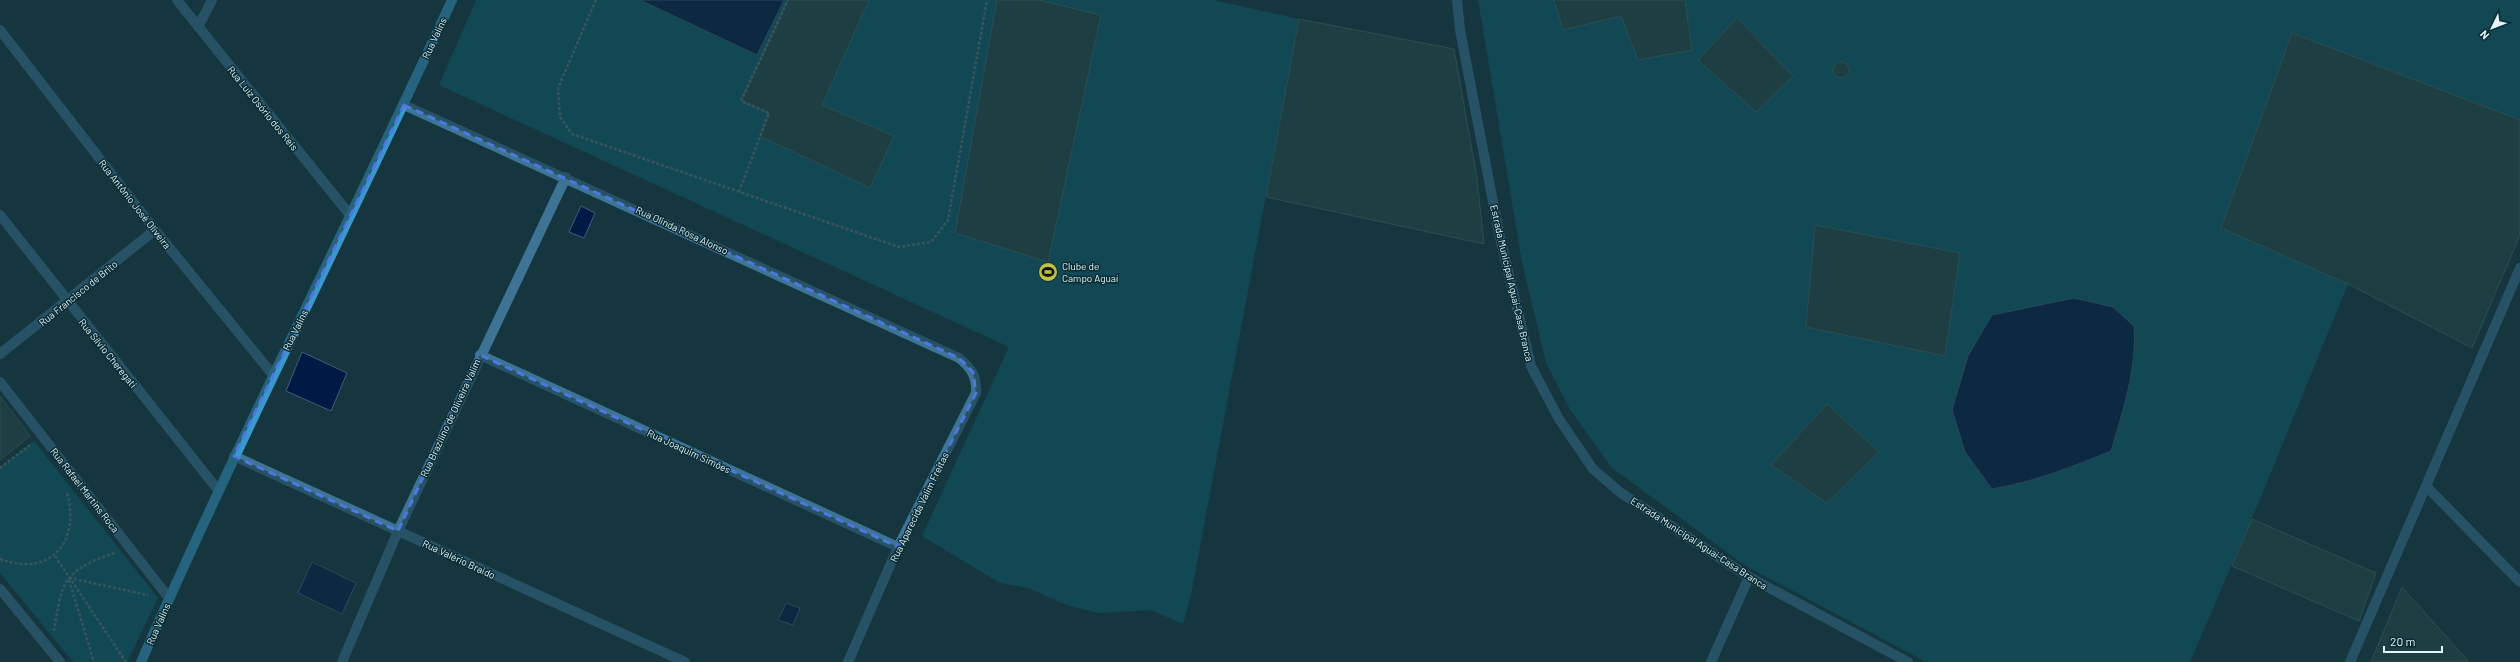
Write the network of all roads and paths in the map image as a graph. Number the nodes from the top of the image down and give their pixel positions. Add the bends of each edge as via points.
1 (177, 0) edge
2 (212, 0) edge
3 (452, 0) edge
4 (596, 0) edge
5 (788, 0) edge
6 (987, 0) edge
7 (1457, 0) edge
8 (198, 27) junction
9 (0, 30) edge
10 (404, 105) junction
11 (566, 177) junction
12 (740, 192) junction
13 (0, 215) edge
14 (350, 215) junction
15 (155, 230) junction
16 (2520, 268) edge
17 (2517, 283) edge
18 (68, 302) junction
19 (0, 354) edge
20 (480, 355) junction
21 (959, 358) joint
22 (273, 375) junction
23 (0, 382) edge
24 (34, 442) dead end
25 (234, 456) junction
26 (0, 468) edge
27 (2426, 487) junction
28 (66, 490) dead end
29 (218, 490) junction
30 (398, 531) junction
31 (898, 547) junction
32 (121, 550) dead end
33 (55, 556) junction
34 (0, 559) edge
35 (1749, 577) junction
36 (68, 578) junction
37 (2520, 582) edge
38 (0, 589) edge
39 (151, 596) dead end
40 (169, 598) junction
41 (49, 648) junction
42 (131, 655) dead end
43 (60, 662) edge
44 (94, 662) edge
45 (127, 662) edge
46 (141, 662) edge
47 (342, 662) edge
48 (685, 662) edge
49 (848, 662) edge
50 (1711, 662) edge
51 (1908, 662) edge
52 (2350, 662) edge

1 - 8 street, Rua Luiz Osório dos Reis
2 - 8 street
3 - 10 street, Rua Valins
4 - 12 path via 558,88 560,118 572,134
5 - 12 path via 741,101 769,113
6 - 12 path via 948,220 931,242 899,247
7 - 35 street, Estrada Municipal Aguaí-Casa Branca via 1460,30 1500,233 1531,366 1558,419 1593,469 1622,494
8 - 14 street, Rua Luiz Osório dos Reis
9 - 15 street, Rua Antônio José Oliveira
10 - 11 street, Rua Olinda Rosa Alonso
10 - 14 street, Rua Valins
11 - 20 street, Rua Brazilino de Oliveira Valim
11 - 21 street, Rua Olinda Rosa Alonso
13 - 18 street, Rua Sílvio Cheregati
14 - 22 street, Rua Valins
15 - 18 street, Rua Francisco de Brito
15 - 22 street, Rua Antônio José Oliveira
16 - 17 street
17 - 27 street
18 - 19 street, Rua Francisco de Brito
18 - 29 street, Rua Sílvio Cheregati
20 - 30 street, Rua Brazilino de Oliveira Valim
20 - 31 street, Rua Joaquim Simões
21 - 31 street, Rua Aparecida Valim Freitas via 973,372 977,381 976,393
22 - 25 street, Rua Valins
23 - 40 street, Rua Rafael Martins Roca
24 - 26 path
25 - 29 street, Rua Valins
25 - 30 street, Rua Valério Braido
27 - 37 street
27 - 52 street
28 - 33 path via 71,508 70,524 65,543
29 - 40 street, Rua Valins
30 - 47 street, Rua Brazilino de Oliveira Valim
30 - 48 street, Rua Valério Braido
31 - 49 street, Rua Aparecida Valim Freitas
32 - 36 path via 93,561
33 - 34 path via 32,566 16,565
33 - 36 path
35 - 50 street
35 - 51 street, Estrada Municipal Aguaí-Casa Branca
36 - 39 path
36 - 41 path via 58,605
36 - 44 path
36 - 45 path
38 - 41 street
40 - 46 street, Rua Valins
41 - 43 street
42 - 45 path

